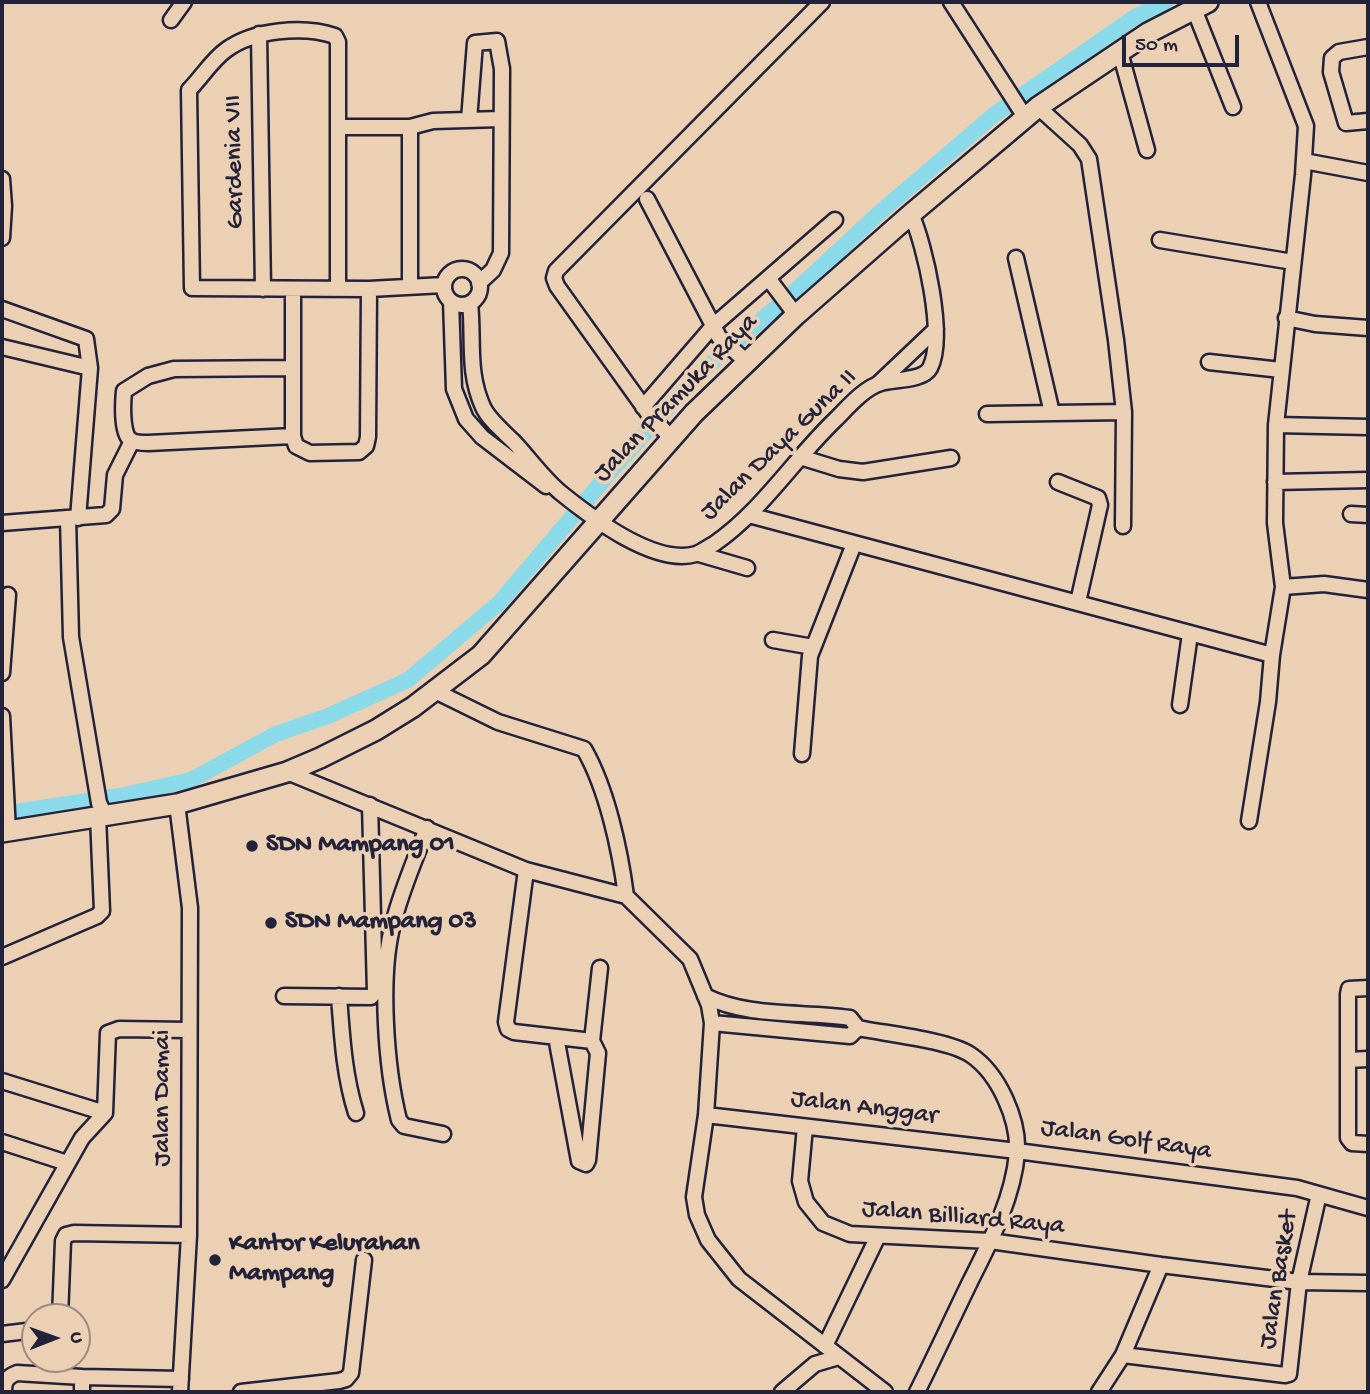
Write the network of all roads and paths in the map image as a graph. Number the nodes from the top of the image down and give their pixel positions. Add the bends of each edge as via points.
1 (184, 2) edge
2 (822, 2) edge
3 (951, 2) edge
4 (1258, 2) edge
5 (1201, 5) edge
6 (171, 20) dead end
7 (259, 34) junction
8 (1368, 47) edge
9 (1120, 52) junction
10 (1233, 107) dead end
11 (1027, 110) junction
12 (500, 119) junction
13 (469, 120) junction
14 (1368, 121) edge
15 (338, 127) junction
16 (410, 127) junction
17 (1147, 150) dead end
18 (1304, 161) junction
19 (1368, 173) edge
20 (2, 179) edge
21 (647, 199) dead end
22 (911, 214) junction
23 (835, 220) dead end
24 (2, 238) edge
25 (1160, 240) dead end
26 (1016, 258) dead end
27 (1293, 262) junction
28 (479, 283) junction
29 (772, 283) junction
30 (444, 285) junction
31 (410, 286) junction
32 (263, 289) junction
33 (338, 289) junction
34 (369, 289) junction
35 (293, 290) junction
36 (451, 301) junction
37 (470, 303) junction
38 (2, 309) edge
39 (791, 309) junction
40 (1286, 318) junction
41 (1368, 328) edge
42 (936, 329) junction
43 (716, 332) junction
44 (2, 347) edge
45 (743, 359) junction
46 (1209, 362) dead end
47 (90, 368) junction
48 (291, 368) junction
49 (1281, 370) junction
50 (878, 383) junction
51 (484, 410) junction
52 (645, 410) junction
53 (1124, 412) junction
54 (1052, 413) junction
55 (987, 414) dead end
56 (466, 419) junction
57 (1276, 425) junction
58 (1368, 427) edge
59 (667, 433) junction
60 (293, 436) junction
61 (132, 441) junction
62 (800, 457) junction
63 (951, 458) dead end
64 (1368, 480) edge
65 (1058, 482) dead end
66 (1275, 482) junction
67 (566, 496) junction
68 (1351, 514) dead end
69 (1368, 514) edge
70 (749, 515) junction
71 (592, 516) junction
72 (73, 518) junction
73 (2, 523) edge
74 (1123, 526) dead end
75 (854, 544) junction
76 (699, 554) junction
77 (747, 568) dead end
78 (1283, 587) junction
79 (1368, 590) edge
80 (8, 596) dead end
81 (1078, 602) junction
82 (1190, 634) junction
83 (773, 640) dead end
84 (813, 647) junction
85 (1272, 654) junction
86 (2, 673) edge
87 (435, 691) junction
88 (1180, 705) dead end
89 (2, 716) edge
90 (802, 754) dead end
91 (287, 772) junction
92 (177, 804) junction
93 (370, 805) junction
94 (100, 807) junction
95 (1249, 821) dead end
96 (6, 823) edge
97 (427, 828) junction
98 (526, 870) junction
99 (626, 896) junction
100 (2, 957) edge
101 (600, 968) dead end
102 (1368, 988) edge
103 (284, 996) dead end
104 (339, 996) junction
105 (705, 996) junction
106 (712, 1023) junction
107 (858, 1028) junction
108 (189, 1030) junction
109 (556, 1037) junction
110 (592, 1041) junction
111 (1368, 1059) edge
112 (1349, 1060) junction
113 (2, 1081) edge
114 (105, 1113) junction
115 (356, 1113) dead end
116 (706, 1115) junction
117 (804, 1126) junction
118 (443, 1134) dead end
119 (2, 1142) edge
120 (1368, 1144) edge
121 (1017, 1151) junction
122 (66, 1163) junction
123 (1319, 1194) junction
124 (1368, 1208) edge
125 (189, 1235) junction
126 (878, 1236) junction
127 (990, 1241) junction
128 (364, 1260) dead end
129 (1161, 1265) junction
130 (2, 1280) edge
131 (1299, 1282) junction
132 (1368, 1283) edge
133 (61, 1303) edge
134 (21, 1332) edge
135 (2, 1334) edge
136 (825, 1346) junction
137 (1123, 1355) junction
138 (839, 1357) junction
139 (82, 1377) junction
140 (181, 1386) edge
141 (4, 1392) edge
142 (82, 1392) edge
143 (241, 1392) edge
144 (782, 1392) edge
145 (885, 1392) edge
146 (917, 1392) edge
147 (1099, 1392) edge

1 - 6 street
2 - 52 street via 554,278
3 - 11 street via 1006,89
4 - 18 street via 1306,125
5 - 9 street, Jalan Pramuka Raya
5 - 10 street
7 - 15 street via 318,30 335,36
7 - 32 street, Gardenia VII
7 - 32 street via 225,51 189,90 192,288
8 - 14 street via 1339,52 1332,58 1331,72 1346,123
9 - 11 street, Jalan Pramuka Raya
9 - 17 street
11 - 22 street, Jalan Pramuka Raya
11 - 53 street via 1080,145 1089,159
12 - 13 street
12 - 13 street via 502,69 497,41 475,43
12 - 28 street via 500,253 493,270
13 - 16 street
15 - 16 street
15 - 33 street
16 - 31 street
18 - 19 street
18 - 27 street
20 - 24 street
21 - 43 street
22 - 39 street, Jalan Pramuka Raya via 878,245
22 - 42 street, Jalan Daya Guna II via 919,232
23 - 29 street
25 - 27 street
26 - 54 street
27 - 40 street
28 - 30 street via 472,272 461,269 449,274
28 - 37 street via 478,294
29 - 39 street
29 - 43 street
30 - 31 street
30 - 36 street
31 - 34 street
32 - 35 street
33 - 34 street
33 - 35 street
34 - 60 street via 366,446 359,452 310,453 296,446
35 - 48 street
36 - 37 street
36 - 56 street via 454,389
37 - 51 street via 472,379
38 - 47 street via 86,340
39 - 45 street, Jalan Pramuka Raya
40 - 41 street
40 - 49 street
42 - 50 street
42 - 50 street, Jalan Daya Guna II via 935,350 924,375
43 - 45 street
43 - 52 street
44 - 47 street
45 - 59 street, Jalan Pramuka Raya via 694,413
46 - 49 street
47 - 72 street
48 - 60 street
48 - 61 street via 174,369 148,376 124,391 123,412
49 - 57 street
50 - 62 street, Jalan Daya Guna II
51 - 56 street
51 - 67 street
52 - 59 street
53 - 54 street
53 - 74 street
54 - 55 street
56 - 67 street via 482,437
57 - 58 street
57 - 66 street
59 - 71 street, Jalan Pramuka Raya
60 - 61 street
61 - 72 street via 116,475 112,509 106,515
62 - 63 street via 863,472
62 - 70 street, Jalan Daya Guna II
64 - 66 street
65 - 81 street via 1098,498 1100,505
66 - 78 street
67 - 71 street, Jalan Daya Guna II
68 - 69 street
70 - 75 street
70 - 76 street, Jalan Daya Guna II
71 - 76 street, Jalan Daya Guna II via 643,548 663,555
71 - 87 street, Jalan Pramuka Raya via 554,573 481,655
72 - 73 street
72 - 94 street via 71,637
75 - 81 street
75 - 84 street
76 - 77 street
78 - 79 street via 1324,584
78 - 85 street
80 - 86 street
81 - 82 street
82 - 85 street
82 - 88 street
83 - 84 street
84 - 90 street
85 - 95 street
87 - 91 street, Jalan Pramuka Raya via 376,730
87 - 99 street via 498,722 584,749 594,766 621,858
89 - 96 street
91 - 92 street, Jalan Pramuka Raya
91 - 93 street
92 - 94 street, Jalan Pramuka Raya
92 - 108 street, Jalan Damai via 190,908
93 - 97 street
93 - 104 street via 376,986 371,997
94 - 96 street, Jalan Pramuka Raya
94 - 100 street via 102,911
97 - 98 street
97 - 118 street via 388,943 387,1042 399,1120 404,1126
98 - 99 street
98 - 109 street via 506,1022 514,1032
99 - 105 street via 690,959
101 - 110 street
102 - 112 street via 1349,989
103 - 104 street
104 - 115 street via 349,1092
105 - 106 street
105 - 107 street, Jalan Golf Raya via 742,1009 850,1018
106 - 107 street, Jalan Golf Raya via 850,1036
106 - 116 street
107 - 121 street, Jalan Golf Raya via 970,1054 988,1070 1010,1109
108 - 114 street via 119,1029 108,1033
108 - 125 street, Jalan Damai
109 - 110 street
109 - 110 street via 582,1164 589,1160 598,1054
111 - 112 street
112 - 120 street via 1348,1138 1352,1143
113 - 114 street
114 - 122 street
116 - 117 street, Jalan Anggar
116 - 136 street via 694,1198 708,1240 738,1279
117 - 121 street, Jalan Anggar
117 - 126 street, Jalan Billiard Raya via 800,1181 806,1202 823,1223 850,1234
119 - 122 street
121 - 123 street, Jalan Golf Raya
121 - 127 street via 1011,1184
122 - 130 street
123 - 124 street, Jalan Golf Raya
123 - 131 street, Jalan Basket
125 - 133 street via 66,1235
125 - 140 street, Jalan Damai
126 - 127 street, Jalan Billiard Raya
126 - 136 street
127 - 129 street, Jalan Billiard Raya
127 - 146 street
128 - 143 street via 351,1373 339,1381
129 - 131 street, Jalan Billiard Raya
129 - 137 street
131 - 132 street, Jalan Billiard Raya
131 - 137 street, Jalan Basket via 1290,1371 1285,1375
134 - 135 street
136 - 138 street
137 - 147 street
138 - 144 street via 815,1364
138 - 145 street
139 - 140 street
139 - 141 street via 16,1373 4,1383
139 - 142 street

